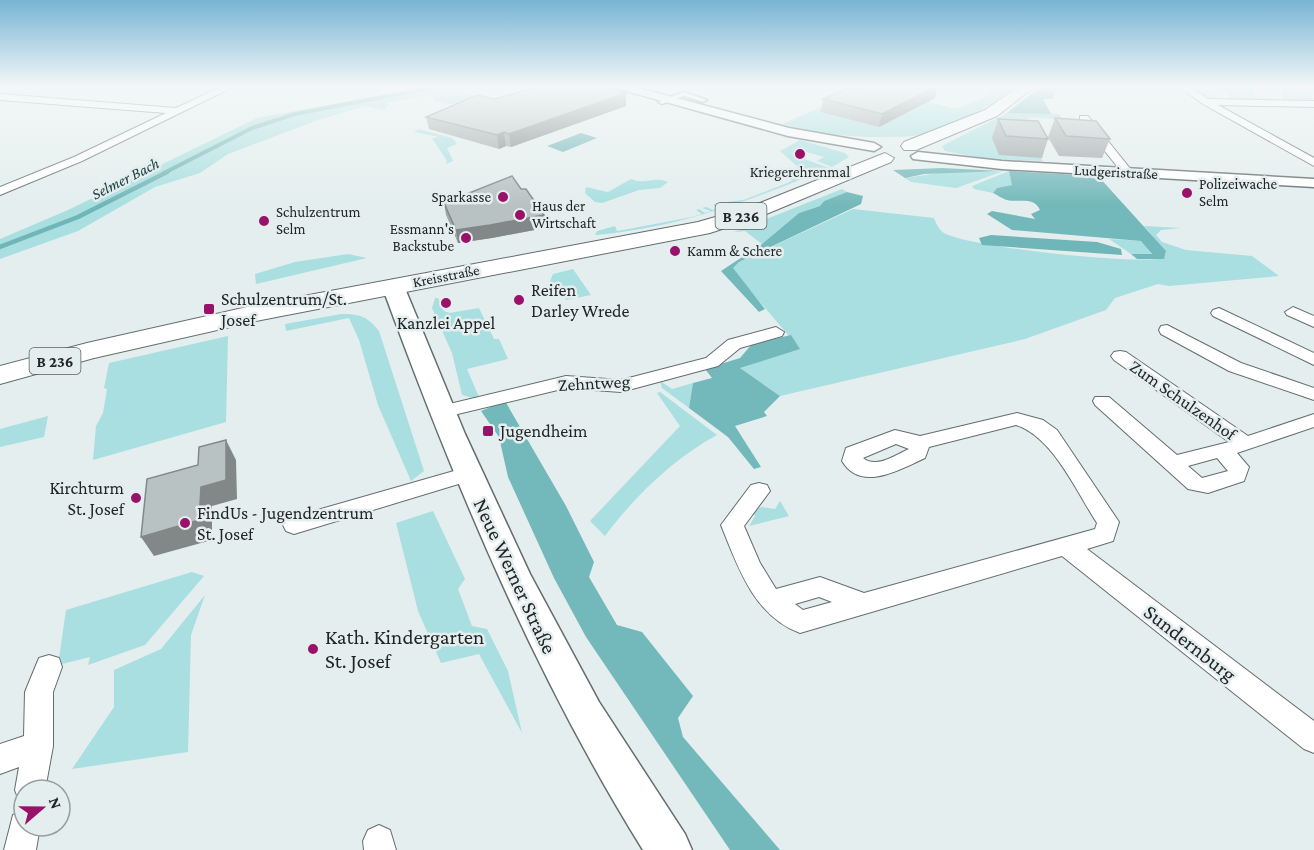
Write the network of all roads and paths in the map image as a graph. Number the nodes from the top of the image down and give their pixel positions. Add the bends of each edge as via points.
1 (144, 127) edge
2 (767, 127) edge
3 (963, 127) edge
4 (1091, 127) edge
5 (1250, 127) edge
6 (914, 151) junction
7 (880, 152) junction
8 (1314, 163) edge
9 (1128, 173) junction
10 (1314, 183) edge
11 (0, 191) edge
12 (393, 286) junction
13 (1293, 312) dead end
14 (1219, 313) dead end
15 (1314, 322) edge
16 (1167, 330) dead end
17 (776, 332) dead end
18 (1120, 356) dead end
19 (1314, 360) edge
20 (0, 375) edge
21 (1314, 394) edge
22 (1102, 401) dead end
23 (441, 412) junction
24 (1314, 420) edge
25 (920, 443) dead end
26 (1246, 444) junction
27 (1222, 451) junction
28 (1173, 463) junction
29 (468, 474) junction
30 (759, 491) dead end
31 (294, 525) dead end
32 (1067, 547) junction
33 (49, 667) dead end
34 (1314, 739) edge
35 (38, 746) junction
36 (0, 759) edge
37 (32, 778) edge
38 (669, 850) edge

1 - 11 street
2 - 7 street
3 - 6 main road
4 - 9 street
5 - 8 street
6 - 7 main road, Kreisstraße via 886,143
6 - 9 street, Ludgeristraße via 964,162
7 - 12 main road, Kreisstraße / B 236 via 727,222
9 - 10 street, Ludgeristraße
12 - 20 main road, Kreisstraße / B 236 via 198,327
12 - 23 main road, Neue Werner Straße
13 - 15 street
14 - 19 street
16 - 21 street via 1235,367
17 - 23 street, Zehntweg via 734,344 712,362 621,386 566,382
18 - 26 street, Zum Schulzenhof
22 - 28 street, Zum Schulzenhof
23 - 29 main road, Neue Werner Straße
24 - 26 street, Zum Schulzenhof
25 - 32 street via 1017,419 1036,424 1050,435 1108,522 1105,535
26 - 27 street, Zum Schulzenhof
27 - 28 street, Zum Schulzenhof
27 - 28 street, Zum Schulzenhof via 1239,467 1237,476 1204,487 1191,482
29 - 31 street
29 - 38 main road, Neue Werner Straße via 544,641 587,720
30 - 32 street via 732,525 770,601 820,587 862,603
32 - 34 street, Sundernburg
33 - 35 street via 39,692
35 - 36 street
35 - 37 street

